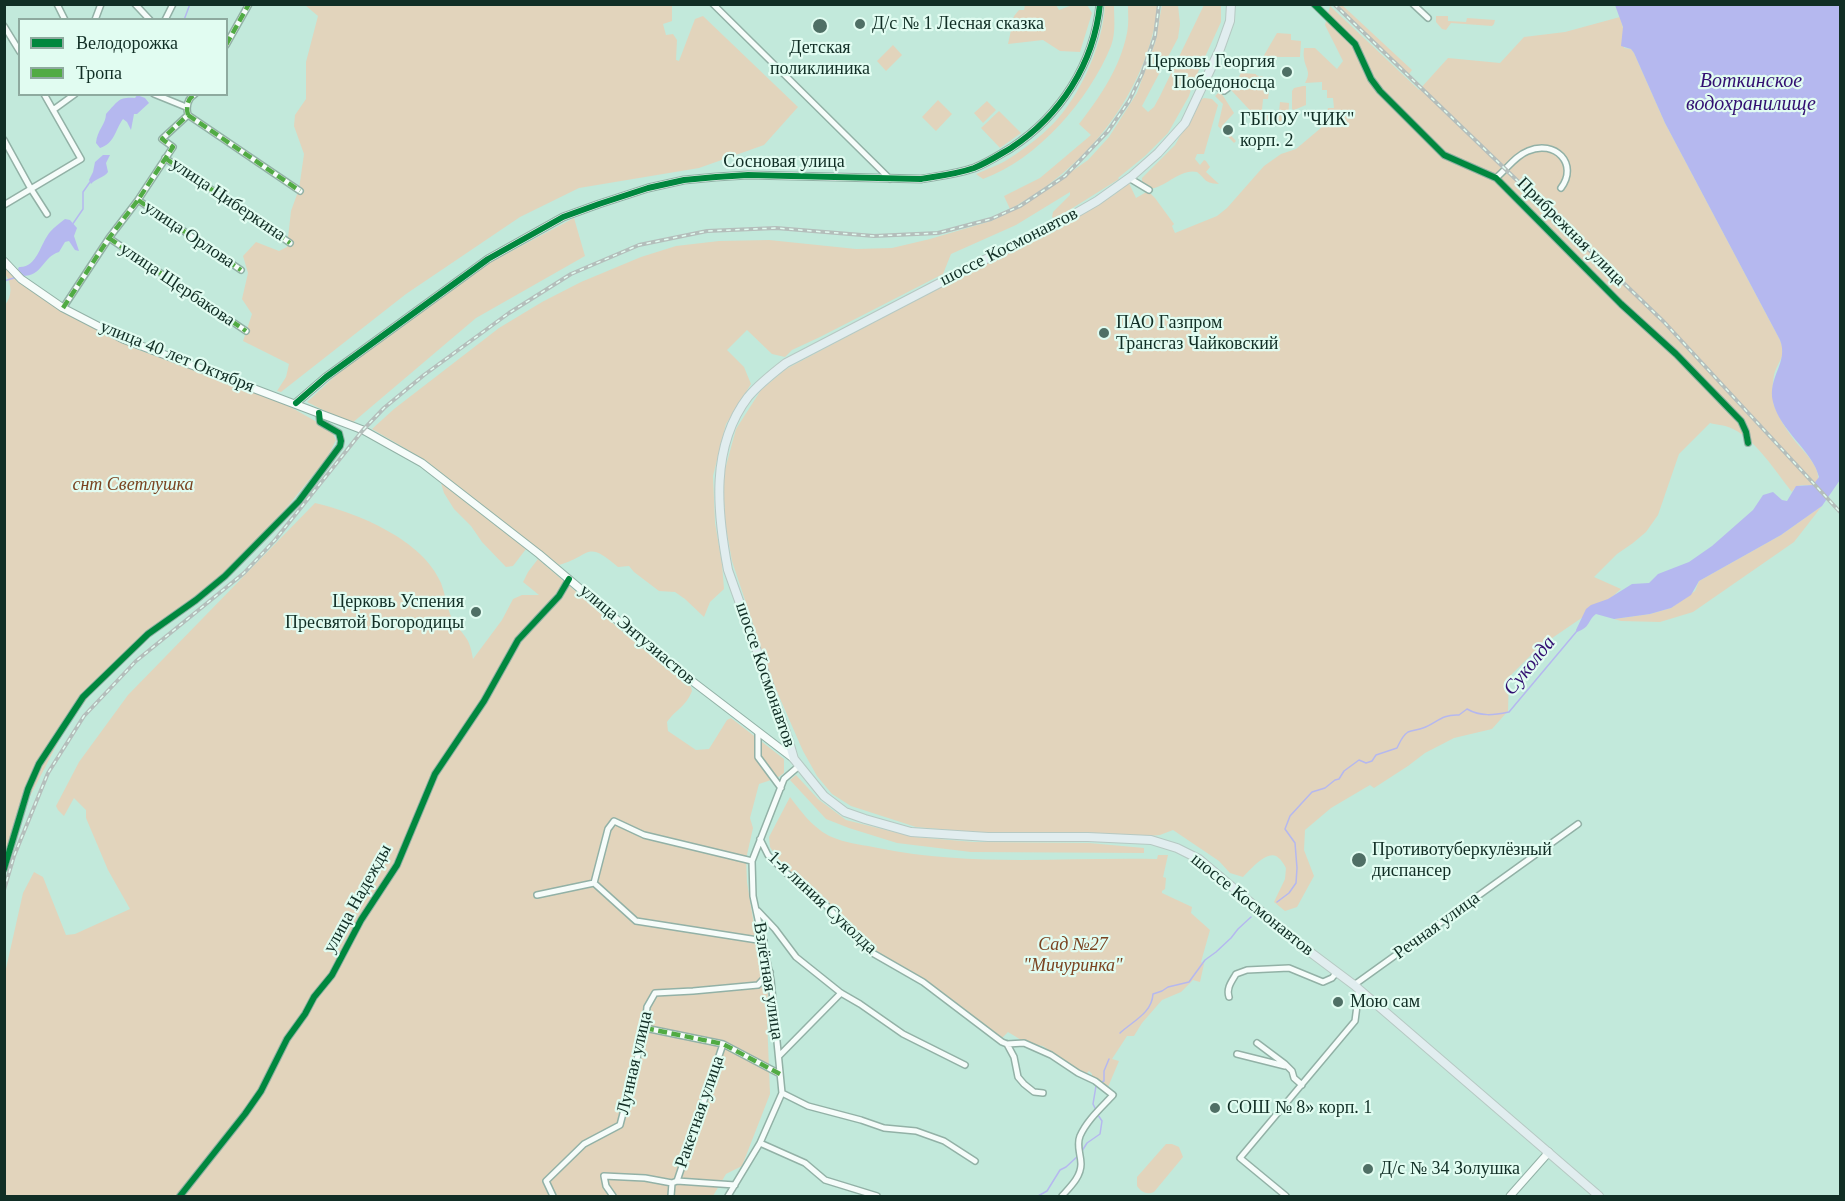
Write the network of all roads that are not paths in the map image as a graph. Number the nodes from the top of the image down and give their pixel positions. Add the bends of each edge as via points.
1 (57, 4) edge
2 (135, 4) edge
3 (173, 4) edge
4 (249, 4) edge
5 (713, 4) edge
6 (1100, 4) edge
7 (1231, 4) edge
8 (1314, 4) edge
9 (1413, 4) edge
10 (64, 18) edge
11 (148, 18) edge
12 (166, 18) edge
13 (1428, 18) dead end
14 (4, 26) edge
15 (228, 41) edge
16 (18, 49) edge
17 (1206, 80) junction
18 (1228, 88) dead end
19 (45, 96) edge
20 (72, 96) edge
21 (159, 96) edge
22 (192, 96) edge
23 (186, 107) junction
24 (53, 110) junction
25 (188, 115) junction
26 (4, 140) edge
27 (165, 158) junction
28 (890, 178) junction
29 (1129, 178) junction
30 (1496, 178) junction
31 (1561, 188) dead end
32 (32, 189) junction
33 (1149, 190) dead end
34 (300, 191) dead end
35 (138, 200) junction
36 (4, 205) edge
37 (47, 214) dead end
38 (109, 238) junction
39 (290, 243) dead end
40 (4, 261) edge
41 (241, 270) dead end
42 (63, 308) junction
43 (246, 331) dead end
44 (296, 403) junction
45 (319, 413) junction
46 (363, 430) joint
47 (1748, 443) dead end
48 (569, 579) junction
49 (759, 733) junction
50 (794, 759) junction
51 (800, 766) junction
52 (781, 788) junction
53 (1578, 824) dead end
54 (760, 839) junction
55 (752, 861) junction
56 (4, 868) edge
57 (594, 883) junction
58 (537, 895) dead end
59 (757, 909) junction
60 (764, 942) junction
61 (770, 972) junction
62 (1336, 972) junction
63 (1356, 987) junction
64 (841, 993) junction
65 (1229, 997) dead end
66 (645, 1028) junction
67 (1257, 1043) dead end
68 (723, 1044) junction
69 (1007, 1044) junction
70 (1238, 1054) dead end
71 (779, 1056) junction
72 (965, 1065) dead end
73 (1287, 1066) junction
74 (780, 1074) junction
75 (1302, 1085) junction
76 (1043, 1093) dead end
77 (782, 1094) junction
78 (760, 1143) junction
79 (1549, 1152) junction
80 (975, 1161) dead end
81 (674, 1182) junction
82 (735, 1185) junction
83 (180, 1197) edge
84 (553, 1197) edge
85 (613, 1197) edge
86 (671, 1197) edge
87 (728, 1197) edge
88 (877, 1197) edge
89 (1062, 1197) edge
90 (1286, 1197) edge
91 (1510, 1197) edge
92 (1599, 1197) edge

1 - 10 street
2 - 11 street
3 - 12 street
4 - 15 street
5 - 28 street
6 - 28 street, Сосновая улица via 1098,22 1075,82 1029,136 976,167 921,179
7 - 17 main road, шоссе Космонавтов via 1230,21
8 - 30 street, Прибрежная улица via 1355,44 1380,91 1444,155
9 - 13 street
14 - 16 street
17 - 18 street via 1224,91
17 - 29 main road, шоссе Космонавтов via 1185,123
19 - 24 street
20 - 24 street
21 - 23 street
22 - 23 street
23 - 25 street
24 - 32 street via 81,159
25 - 27 street via 162,139 172,147
25 - 34 street
26 - 32 street
27 - 35 street
27 - 39 street, улица Циберкина
28 - 44 street, Сосновая улица via 748,175 684,180 563,217 488,259
29 - 33 street
29 - 50 main road, шоссе Космонавтов via 1052,227 786,363 748,397 733,425 719,475 723,542 728,570
30 - 31 street, Прибрежная улица via 1530,150 1549,148 1556,150 1566,164 1566,182
30 - 47 street, Прибрежная улица via 1741,421
32 - 36 street
32 - 37 street
35 - 38 street
35 - 41 street, улица Орлова
38 - 42 street
38 - 43 street, улица Щербакова
40 - 42 street, улица 40 лет Октября via 19,277
42 - 44 street, улица 40 лет Октября via 123,339
44 - 45 street, улица 40 лет Октября
45 - 46 street, улица 40 лет Октября
45 - 56 street via 320,422 339,434 340,446 299,501 225,576 148,634 83,697 39,764
46 - 48 street, улица Энтузиастов via 422,463
48 - 49 street, улица Энтузиастов
48 - 83 street, улица Надежды via 559,596 518,640 484,701 435,774 397,865 361,920 332,975 287,1039 261,1091
49 - 50 street, улица Энтузиастов
49 - 52 street via 758,757
50 - 51 main road, шоссе Космонавтов
51 - 52 street, Взлётная улица via 784,779
51 - 62 main road, шоссе Космонавтов via 824,796 845,812 911,832 1151,840 1177,848 1199,859
52 - 54 street, Взлётная улица
53 - 63 street, Речная улица
54 - 55 street, Взлётная улица
54 - 69 street, 1-я линия Суколда via 768,855 824,902 869,951 923,982
55 - 57 street via 644,835 614,821 608,829
55 - 59 street, Взлётная улица
57 - 58 street
57 - 60 street via 636,921
59 - 60 street, Взлётная улица
59 - 64 street via 796,957
60 - 61 street, Взлётная улица
61 - 66 street, Лунная улица via 758,985 655,993 647,1007
61 - 71 street, Взлётная улица
62 - 63 main road, шоссе Космонавтов
62 - 65 street via 1323,982 1289,968 1246,970 1236,974 1229,985
63 - 75 street via 1355,1021
63 - 79 main road, шоссе Космонавтов
64 - 71 street
64 - 72 street via 903,1034
66 - 68 street
66 - 84 street, Лунная улица via 620,1125 584,1144 546,1181
67 - 73 street
68 - 74 street
68 - 81 street, Ракетная улица
69 - 76 street via 1023,1084
69 - 89 street, 1-я линия Суколда via 1024,1043 1051,1054 1113,1095 1080,1136 1081,1164 1076,1180
70 - 73 street
71 - 74 street, Взлётная улица
73 - 75 street
74 - 77 street, Взлётная улица
75 - 90 street via 1240,1158
77 - 78 street, Взлётная улица
77 - 80 street via 808,1106 884,1128 916,1131 944,1141
78 - 82 street, Взлётная улица
78 - 88 street via 805,1163 825,1180
79 - 91 street
79 - 92 main road, шоссе Космонавтов
81 - 82 street
81 - 85 street via 604,1176
81 - 86 street, Ракетная улица
82 - 87 street, Взлётная улица

